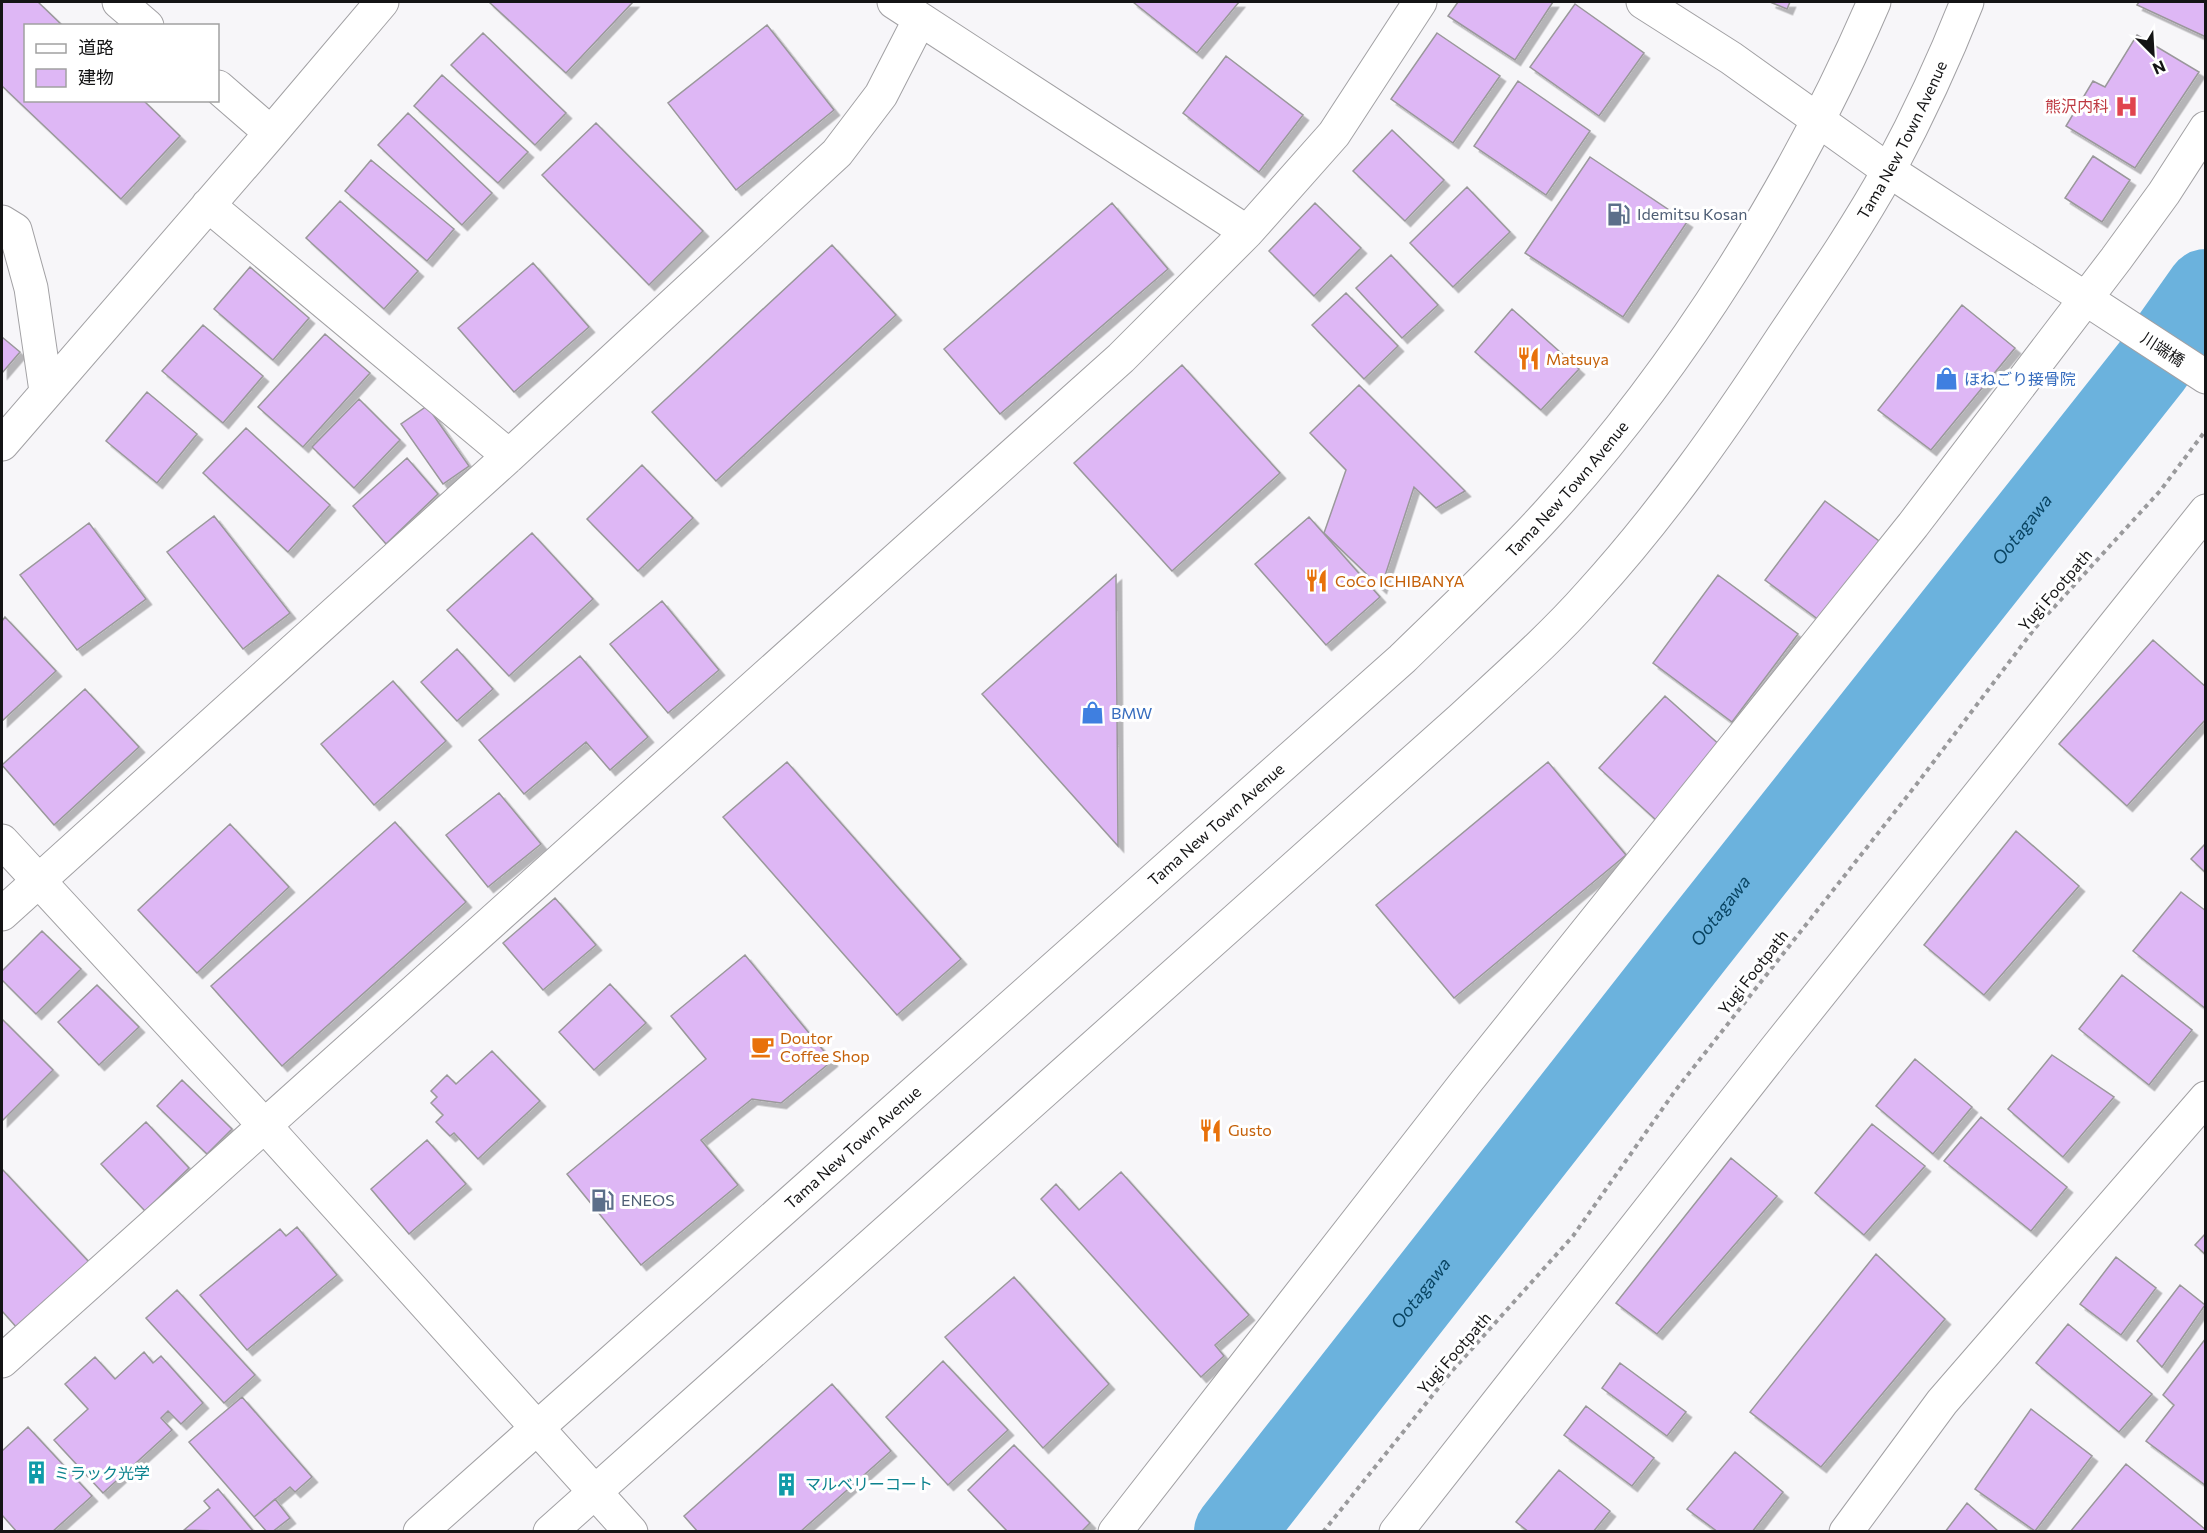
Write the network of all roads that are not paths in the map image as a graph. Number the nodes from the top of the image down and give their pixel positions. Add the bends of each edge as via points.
1 (119, 2) edge
2 (382, 2) edge
3 (1420, 2) edge
4 (1643, 2) edge
5 (1874, 2) edge
6 (1967, 2) edge
7 (907, 10) edge
8 (145, 24) edge
9 (219, 88) edge
10 (1817, 119) junction
11 (2205, 128) edge
12 (271, 133) junction
13 (1888, 170) junction
14 (208, 205) junction
15 (2, 222) edge
16 (1247, 232) junction
17 (2086, 298) junction
18 (2205, 377) edge
19 (46, 391) junction
20 (2, 444) edge
21 (509, 456) junction
22 (2205, 512) edge
23 (2, 841) edge
24 (38, 881) junction
25 (2, 914) edge
26 (2205, 1098) edge
27 (265, 1126) junction
28 (2, 1361) edge
29 (538, 1428) junction
30 (594, 1491) junction
31 (420, 1532) edge
32 (550, 1532) edge
33 (631, 1532) edge
34 (1115, 1532) edge
35 (1396, 1532) edge
36 (1846, 1532) edge

1 - 8 street
2 - 12 street
3 - 16 street via 1334,134
4 - 10 street, 川端橋
5 - 10 street, Tama New Town Avenue
6 - 13 street, Tama New Town Avenue
7 - 16 street
7 - 21 street via 881,95 837,153
9 - 12 street
10 - 13 street, 川端橋
10 - 29 street, Tama New Town Avenue via 1769,209 1682,345 1620,429 1549,512 1402,660
11 - 17 street via 2164,194
12 - 14 street
13 - 17 street, 川端橋
13 - 30 street, Tama New Town Avenue via 1721,431 1634,545 1557,628 1462,718
14 - 19 street
14 - 21 street
15 - 19 street via 15,230 31,288
16 - 27 street via 1121,358
17 - 18 street, 川端橋
17 - 34 street via 1906,535 1466,1082
19 - 20 street
21 - 24 street
22 - 35 street
23 - 24 street
24 - 25 street
24 - 27 street
26 - 36 street via 1942,1402
27 - 28 street
27 - 29 street
29 - 30 street
29 - 31 street, Tama New Town Avenue
30 - 32 street, Tama New Town Avenue
30 - 33 street

